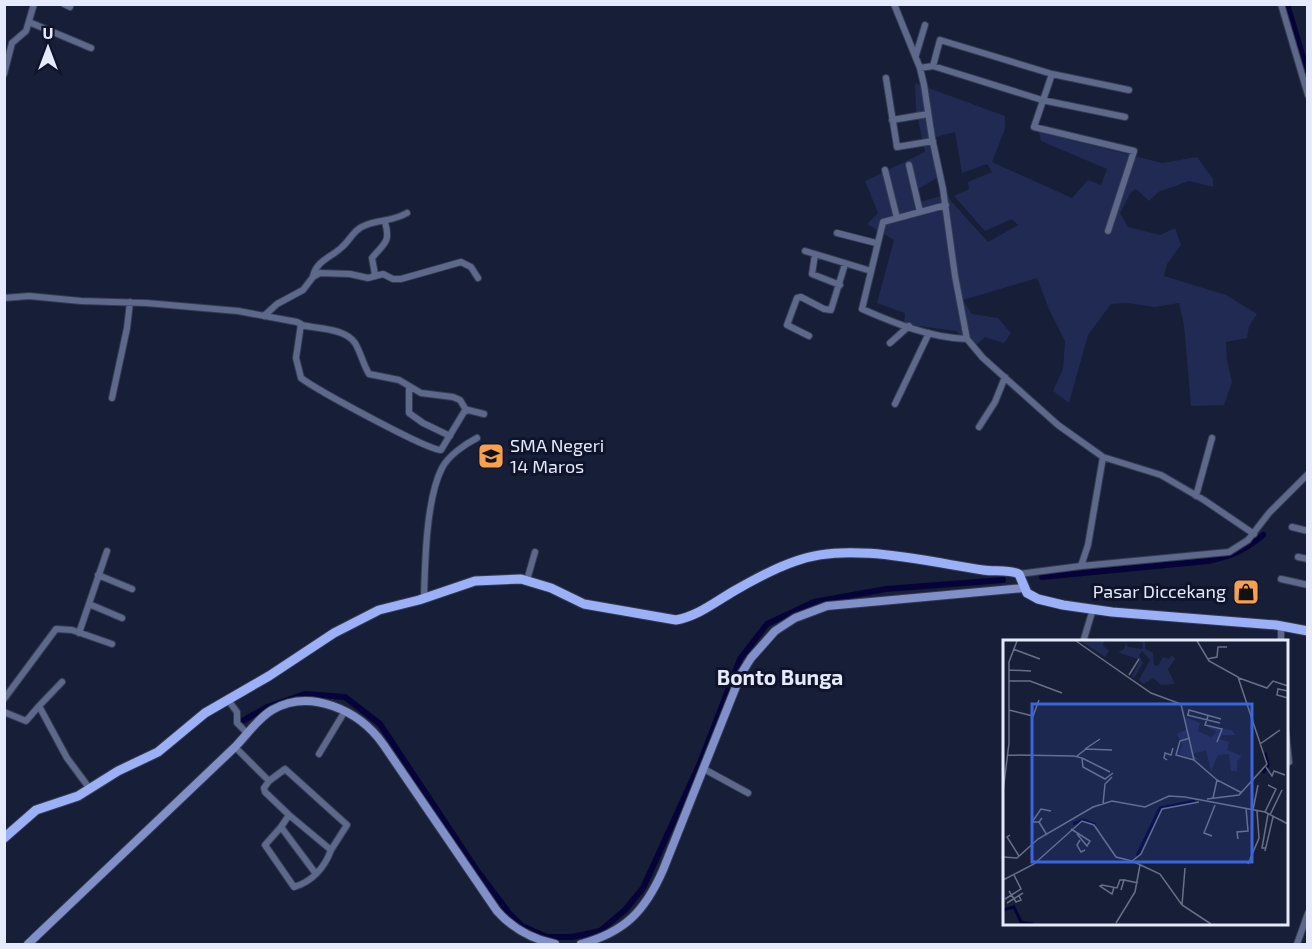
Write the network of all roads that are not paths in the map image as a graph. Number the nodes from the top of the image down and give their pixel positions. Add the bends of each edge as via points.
1 (34, 4) edge
2 (894, 4) edge
3 (1281, 4) edge
4 (29, 22) junction
5 (925, 24) dead end
6 (91, 48) dead end
7 (915, 56) junction
8 (933, 66) junction
9 (920, 68) junction
10 (1052, 74) junction
11 (4, 75) edge
12 (885, 78) dead end
13 (1129, 90) dead end
14 (1308, 95) edge
15 (1042, 100) junction
16 (928, 114) junction
17 (1125, 117) dead end
18 (892, 120) junction
19 (933, 141) junction
20 (909, 165) dead end
21 (885, 170) dead end
22 (946, 205) junction
23 (920, 212) junction
24 (406, 213) dead end
25 (897, 218) junction
26 (385, 222) junction
27 (1108, 231) dead end
28 (837, 233) dead end
29 (876, 243) junction
30 (805, 251) dead end
31 (815, 254) junction
32 (845, 264) junction
33 (871, 271) junction
34 (375, 275) junction
35 (313, 277) junction
36 (478, 278) dead end
37 (840, 285) junction
38 (4, 298) edge
39 (130, 302) junction
40 (264, 316) junction
41 (301, 325) junction
42 (909, 326) junction
43 (929, 333) junction
44 (809, 336) dead end
45 (967, 339) junction
46 (890, 343) dead end
47 (1005, 377) junction
48 (409, 386) junction
49 (112, 398) dead end
50 (895, 404) dead end
51 (466, 410) junction
52 (484, 414) dead end
53 (979, 427) dead end
54 (450, 436) junction
55 (477, 438) dead end
56 (1212, 438) dead end
57 (1103, 457) junction
58 (1308, 474) edge
59 (1196, 496) junction
60 (1292, 527) dead end
61 (1308, 531) edge
62 (1254, 534) junction
63 (106, 551) dead end
64 (535, 552) dead end
65 (1298, 557) dead end
66 (1308, 559) edge
67 (1081, 566) junction
68 (1019, 574) junction
69 (98, 575) junction
70 (1281, 579) dead end
71 (527, 580) junction
72 (1308, 585) edge
73 (1024, 588) junction
74 (132, 589) dead end
75 (424, 598) junction
76 (89, 604) junction
77 (1093, 609) junction
78 (122, 618) dead end
79 (1281, 626) junction
80 (1308, 631) edge
81 (79, 633) junction
82 (1084, 640) edge
83 (1281, 640) edge
84 (112, 644) dead end
85 (62, 682) dead end
86 (4, 699) edge
87 (228, 700) junction
88 (39, 706) junction
89 (345, 711) junction
90 (4, 712) edge
91 (245, 731) junction
92 (236, 747) junction
93 (319, 754) dead end
94 (704, 769) junction
95 (270, 781) junction
96 (90, 789) junction
97 (747, 793) dead end
98 (289, 815) junction
99 (282, 827) junction
100 (4, 838) edge
101 (331, 850) junction
102 (316, 874) junction
103 (1308, 913) edge
104 (600, 942) edge
105 (28, 945) edge
106 (555, 945) edge
107 (581, 945) edge
108 (1297, 945) edge

1 - 4 street
2 - 7 street
3 - 14 street
4 - 6 street
4 - 11 street via 23,35 14,41
5 - 7 street
7 - 9 street
8 - 9 street
8 - 10 street via 940,40
8 - 15 street
9 - 16 street
10 - 13 street
10 - 15 street
12 - 18 street
15 - 17 street
15 - 27 street via 1034,128 1134,151
16 - 18 street
16 - 19 street
18 - 19 street via 897,147
19 - 22 street
20 - 23 street
21 - 25 street
22 - 23 street
22 - 45 street
23 - 25 street
24 - 26 street
25 - 29 street via 883,222
26 - 34 street via 389,234 372,258
26 - 35 street via 367,224 354,231 343,247 321,263
28 - 29 street
29 - 33 street
30 - 31 street
31 - 32 street
31 - 37 street via 812,274
32 - 33 street
32 - 37 street
33 - 42 street via 862,309
34 - 35 street via 368,278 325,272
34 - 36 street via 401,279 461,262 471,267
35 - 40 street via 303,290
37 - 44 street via 830,311 798,298 787,325
38 - 39 street
39 - 40 street via 238,310
39 - 49 street
40 - 41 street
41 - 48 street via 347,336 356,345 369,374
41 - 54 street via 296,358 303,380 436,450 443,449
42 - 43 street
42 - 46 street
43 - 45 street
43 - 50 street
45 - 47 street
47 - 53 street
47 - 57 street via 1058,425
48 - 51 street via 421,393 459,399
48 - 54 street via 410,413
51 - 52 street
51 - 54 street
55 - 75 street via 446,462 439,476 426,549
56 - 59 street
57 - 59 street via 1155,473
57 - 67 street
58 - 62 street via 1274,507
59 - 62 street
60 - 61 street
62 - 67 street via 1229,552
63 - 69 street
64 - 71 street
65 - 66 street
67 - 68 street
68 - 71 main road via 912,557 817,554 762,576 692,616 672,620 580,603
68 - 73 main road
69 - 74 street
69 - 76 street
70 - 72 street
71 - 75 main road via 475,581
73 - 77 main road via 1043,601
73 - 94 street via 830,606 785,624 766,639 746,665
75 - 87 main road via 367,614
76 - 78 street
76 - 81 street
77 - 79 main road
77 - 82 street
79 - 80 main road
79 - 83 street
81 - 84 street
81 - 86 street via 56,629
85 - 88 street
87 - 91 street via 237,712 237,723
87 - 96 main road via 161,751
88 - 90 street via 26,721
88 - 96 street via 67,758
89 - 91 street via 314,701 294,702 268,712
89 - 93 street
89 - 106 street via 380,738 497,911 531,938
91 - 92 street
92 - 95 street
92 - 105 street
94 - 97 street
94 - 104 street via 650,898 639,913
95 - 98 street via 265,791
95 - 101 street via 285,769 347,825
96 - 100 main road via 36,810
98 - 99 street
98 - 101 street
99 - 102 street
99 - 102 street via 265,846 293,886
101 - 102 street via 326,864
103 - 108 street
104 - 107 street

